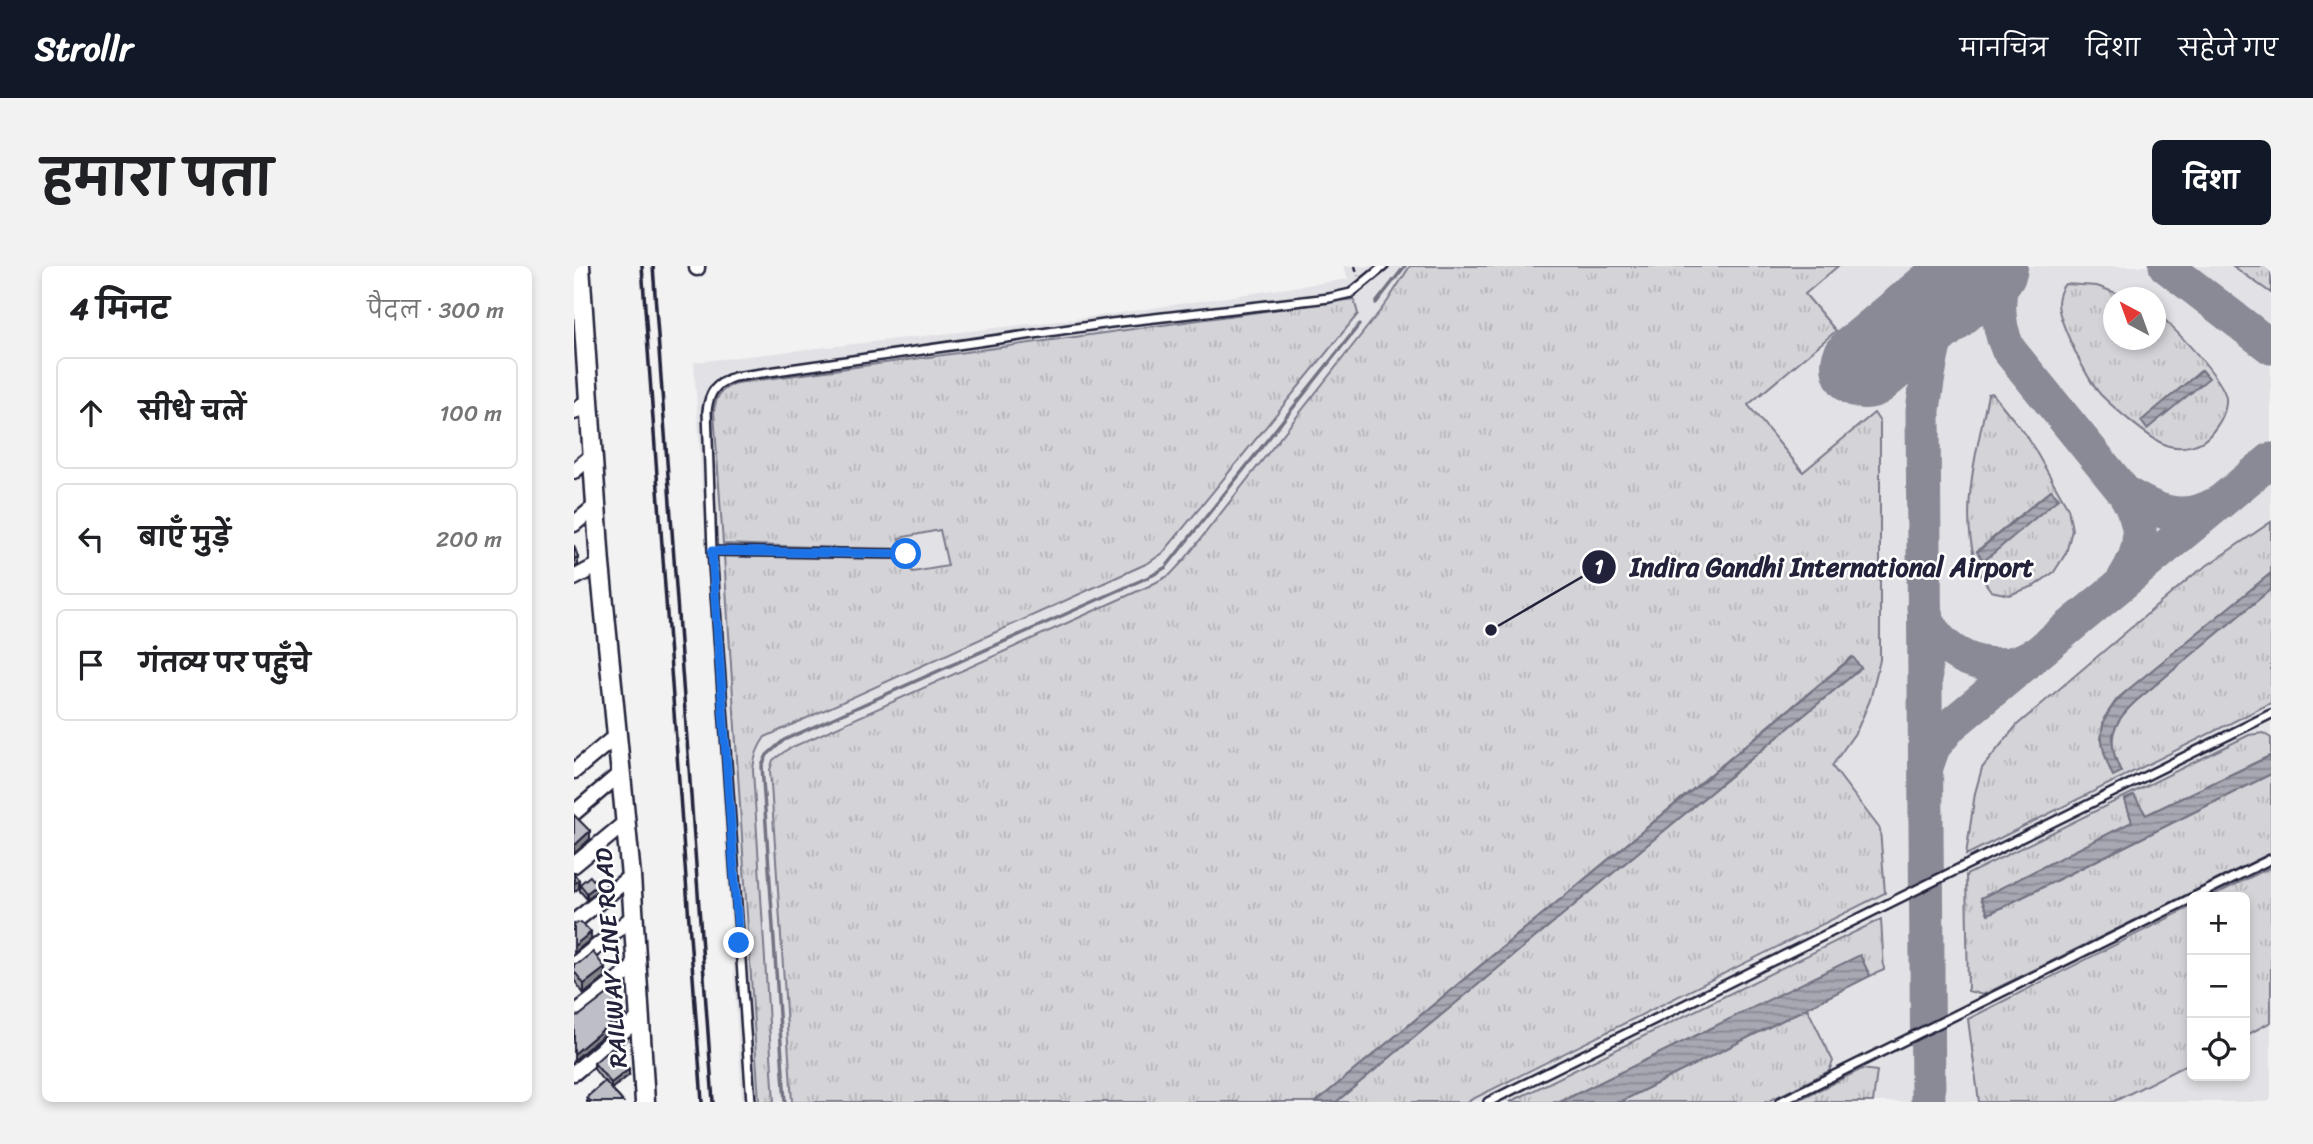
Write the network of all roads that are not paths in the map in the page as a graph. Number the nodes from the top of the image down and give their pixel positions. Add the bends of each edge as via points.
1 (580, 266) edge
2 (1384, 266) edge
3 (578, 296) edge
4 (580, 348) edge
5 (589, 400) junction
6 (574, 412) edge
7 (594, 454) junction
8 (574, 471) edge
9 (597, 505) junction
10 (574, 524) edge
11 (712, 551) junction
12 (906, 554) dead end
13 (600, 564) junction
14 (574, 578) edge
15 (2271, 715) edge
16 (616, 736) junction
17 (574, 771) edge
18 (622, 772) junction
19 (574, 813) edge
20 (626, 822) junction
21 (2271, 859) edge
22 (574, 865) edge
23 (631, 876) junction
24 (2205, 892) edge
25 (2187, 901) edge
26 (633, 917) junction
27 (574, 922) edge
28 (574, 965) edge
29 (635, 966) junction
30 (574, 1014) edge
31 (639, 1018) junction
32 (574, 1073) edge
33 (645, 1102) edge
34 (751, 1102) edge
35 (1488, 1102) edge
36 (1780, 1102) edge

1 - 3 street, RAILWAY LINE ROAD
2 - 11 lane via 1351,293 1329,298 1111,323 722,381 713,388 706,411
3 - 4 street, RAILWAY LINE ROAD
4 - 5 street, RAILWAY LINE ROAD
5 - 6 street
5 - 7 street, RAILWAY LINE ROAD
7 - 8 street
7 - 9 street, RAILWAY LINE ROAD
9 - 10 street
9 - 13 street, RAILWAY LINE ROAD
11 - 12 lane
11 - 34 lane
13 - 14 street
13 - 16 street, RAILWAY LINE ROAD
15 - 35 lane
16 - 17 street
16 - 18 street, RAILWAY LINE ROAD
18 - 19 street
18 - 20 street, RAILWAY LINE ROAD
20 - 22 street
20 - 23 street, RAILWAY LINE ROAD
21 - 24 lane
23 - 26 street, RAILWAY LINE ROAD
23 - 27 street
25 - 36 lane
26 - 28 street
26 - 29 street, RAILWAY LINE ROAD
29 - 30 street
29 - 31 street, RAILWAY LINE ROAD
31 - 32 street
31 - 33 street, RAILWAY LINE ROAD

